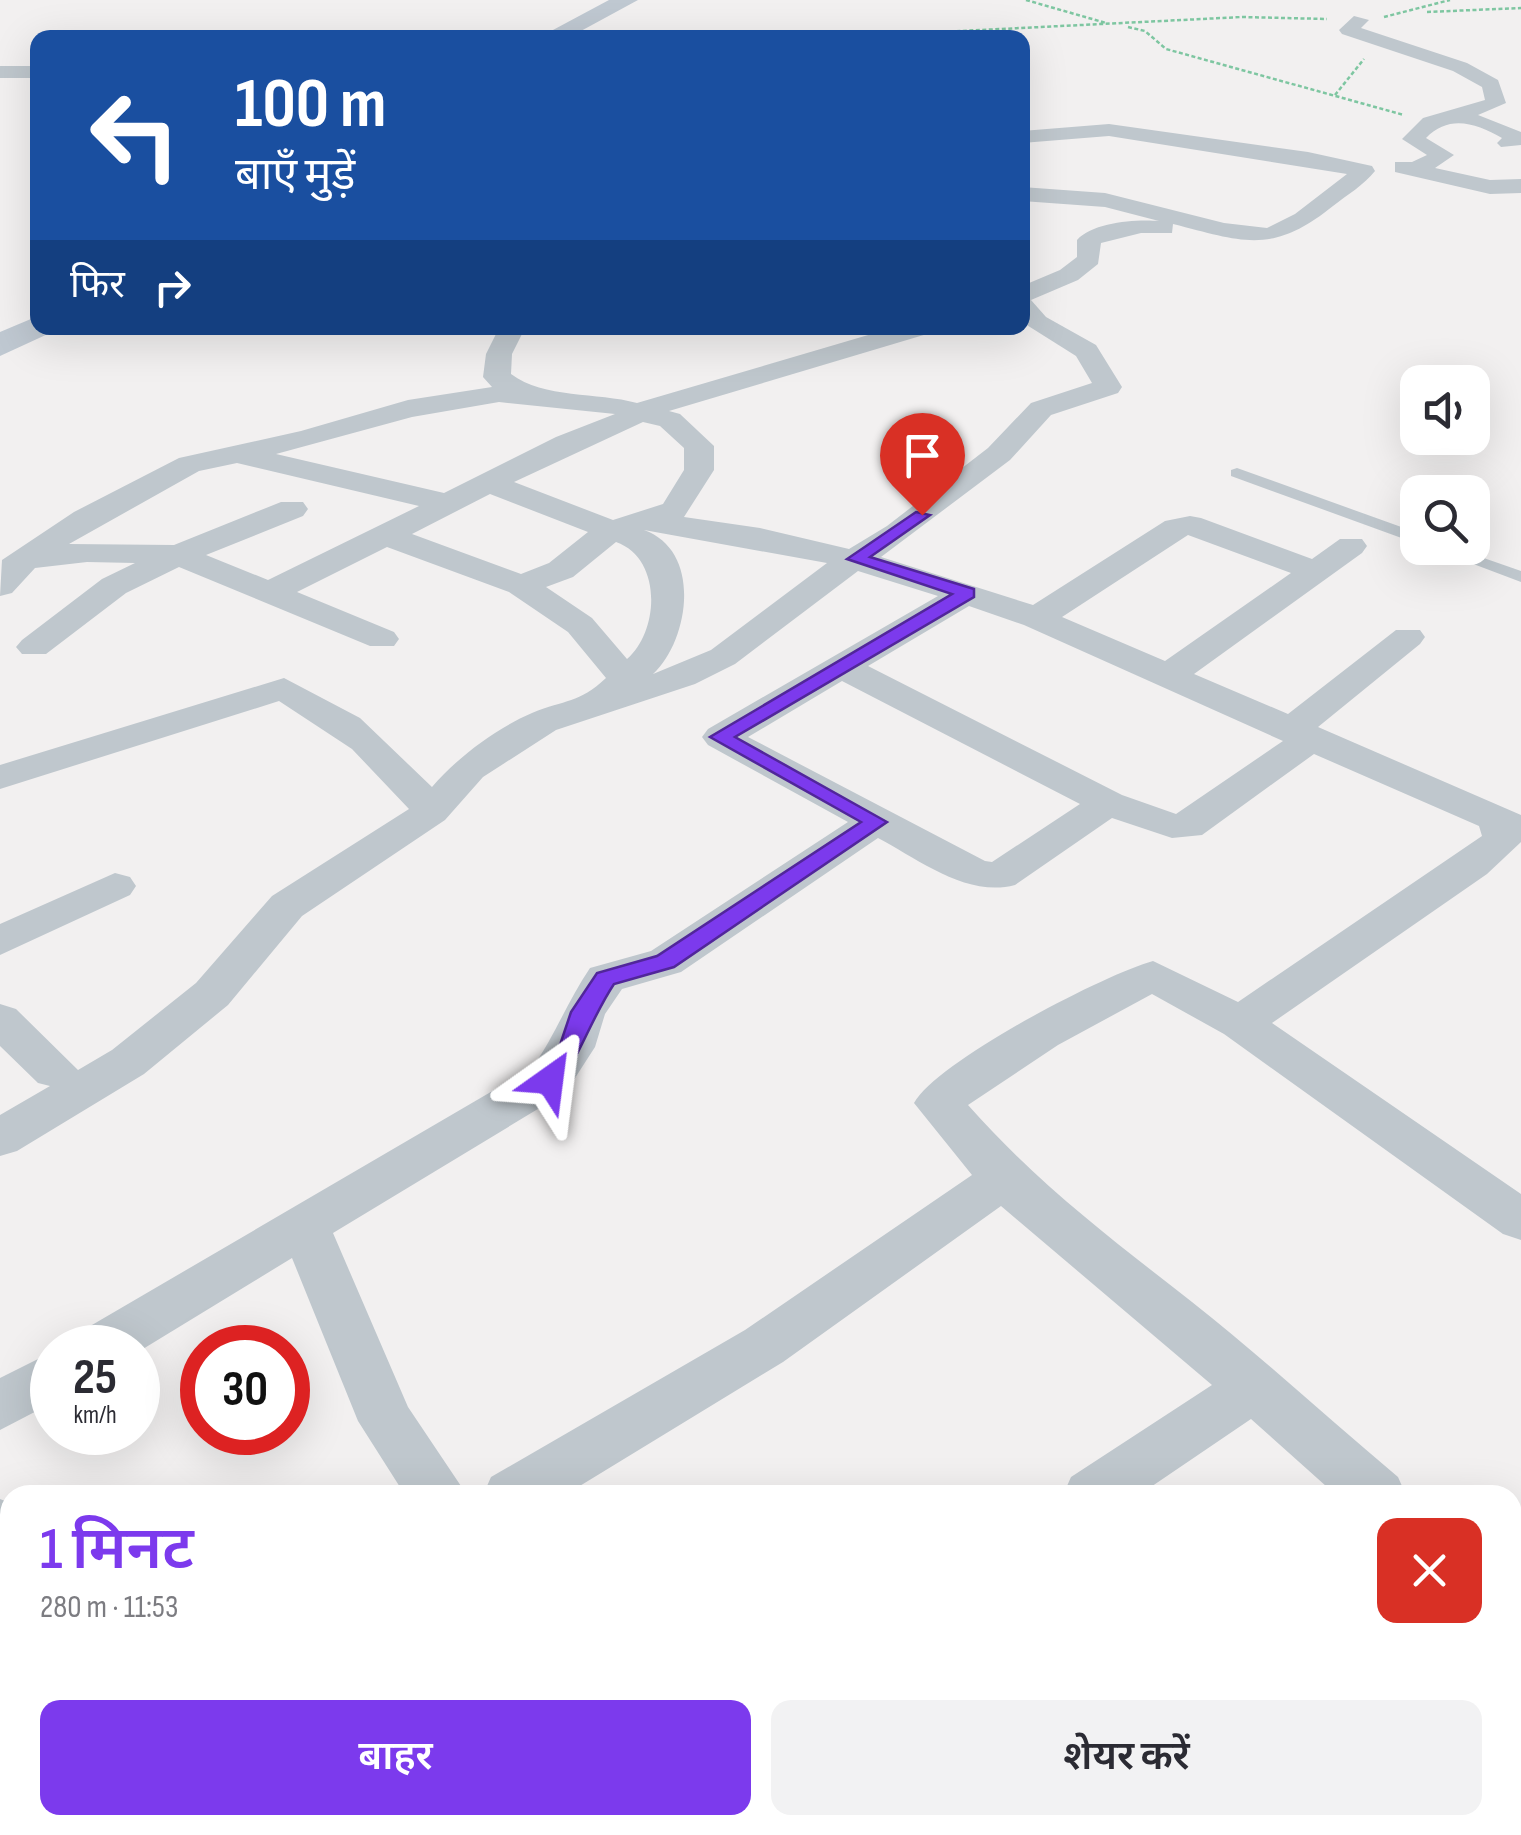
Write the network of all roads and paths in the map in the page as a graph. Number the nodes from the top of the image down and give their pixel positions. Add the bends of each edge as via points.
1 (626, 0) edge
2 (1026, 0) edge
3 (1450, 0) edge
4 (654, 8) dead end
5 (1521, 8) edge
6 (1421, 11) junction
7 (1360, 20) junction
8 (1121, 26) junction
9 (565, 30) edge
10 (610, 30) edge
11 (1021, 30) edge
12 (1384, 42) junction
13 (0, 72) edge
14 (30, 72) edge
15 (1493, 94) junction
16 (1334, 95) junction
17 (1521, 100) edge
18 (1441, 119) junction
19 (1030, 136) edge
20 (1508, 143) dead end
21 (1414, 170) junction
22 (1364, 172) junction
23 (1521, 186) edge
24 (1030, 195) edge
25 (1213, 228) junction
26 (1030, 291) edge
27 (30, 298) edge
28 (0, 313) edge
29 (1030, 315) edge
30 (30, 330) edge
31 (508, 335) edge
32 (894, 335) edge
33 (0, 346) edge
34 (519, 394) junction
35 (639, 411) junction
36 (235, 454) junction
37 (1237, 472) dead end
38 (492, 483) junction
39 (446, 505) junction
40 (292, 509) dead end
41 (646, 521) junction
42 (610, 531) junction
43 (1400, 532) edge
44 (386, 535) junction
45 (1350, 546) dead end
46 (178, 554) junction
47 (27, 558) junction
48 (856, 559) junction
49 (1487, 565) edge
50 (1315, 571) junction
51 (1521, 577) edge
52 (522, 585) junction
53 (0, 586) edge
54 (268, 593) junction
55 (967, 593) junction
56 (1036, 618) junction
57 (1408, 637) dead end
58 (382, 638) dead end
59 (34, 646) dead end
60 (840, 666) junction
61 (1169, 675) junction
62 (612, 691) junction
63 (1300, 736) junction
64 (0, 777) edge
65 (1108, 804) junction
66 (431, 812) junction
67 (876, 822) junction
68 (1509, 825) edge
69 (115, 886) dead end
70 (0, 942) edge
71 (0, 1020) edge
72 (1240, 1023) junction
73 (56, 1072) dead end
74 (0, 1138) edge
75 (1003, 1178) junction
76 (1512, 1200) edge
77 (304, 1226) junction
78 (138, 1325) edge
79 (30, 1388) edge
80 (1252, 1388) junction
81 (0, 1406) edge
82 (431, 1485) edge
83 (530, 1485) edge
84 (1107, 1485) edge
85 (1365, 1485) edge

1 - 9 main road
2 - 8 path
3 - 6 path
4 - 10 main road
5 - 6 path
6 - 7 path
7 - 8 path via 1242,17
7 - 12 street via 1348,30
8 - 11 path
8 - 16 path via 1145,31 1166,49
12 - 15 street via 1485,78
12 - 16 path via 1348,72
13 - 14 street
15 - 17 street
15 - 18 street via 1496,103
16 - 18 path
18 - 20 street via 1492,124 1519,140
18 - 21 street via 1413,139 1444,155
19 - 22 street via 1109,130
21 - 22 street via 1398,165
21 - 23 street via 1490,187
22 - 25 street via 1303,219 1270,235
24 - 25 street via 1105,200
25 - 26 street via 1110,230 1089,240 1089,259 1078,268
27 - 28 main road
29 - 48 street via 1087,351 1108,387 1041,409 972,476
30 - 33 main road
31 - 34 street via 497,377
32 - 35 street
34 - 35 street
34 - 36 street via 408,409
35 - 38 street
35 - 41 street via 670,420 699,446 699,470 687,496 675,510
36 - 39 street via 326,478 394,486
36 - 47 street via 190,464 126,495
37 - 43 lane
38 - 39 street
38 - 42 street
39 - 44 street
40 - 46 street
41 - 42 street
41 - 48 street
42 - 52 street via 560,570
42 - 62 street via 641,540 659,561 668,621 653,655
44 - 52 street
44 - 54 street
45 - 50 street
46 - 47 street
46 - 54 street
46 - 59 street via 114,586
47 - 53 street
48 - 55 street
48 - 62 street via 723,657
49 - 51 lane
50 - 56 street via 1190,525
50 - 61 street
52 - 62 street via 580,625
54 - 58 street
55 - 56 street
55 - 60 street
56 - 61 street
57 - 63 street
60 - 65 street
60 - 67 street via 720,737
61 - 63 street
62 - 66 street via 544,722 468,770
63 - 65 street via 1188,826
63 - 68 street
64 - 66 street via 284,689 359,732
65 - 67 street via 1000,876 976,873
66 - 74 street via 287,906 212,994 128,1062
67 - 77 street via 666,962 606,978 550,1080
68 - 72 street via 1503,839 1472,865
69 - 70 street
71 - 73 street
72 - 75 street via 1153,976 975,1074 938,1103
72 - 76 street
75 - 80 street
75 - 83 street via 766,1348
77 - 78 street
77 - 82 street via 386,1421
79 - 81 street
80 - 84 street
80 - 85 street

